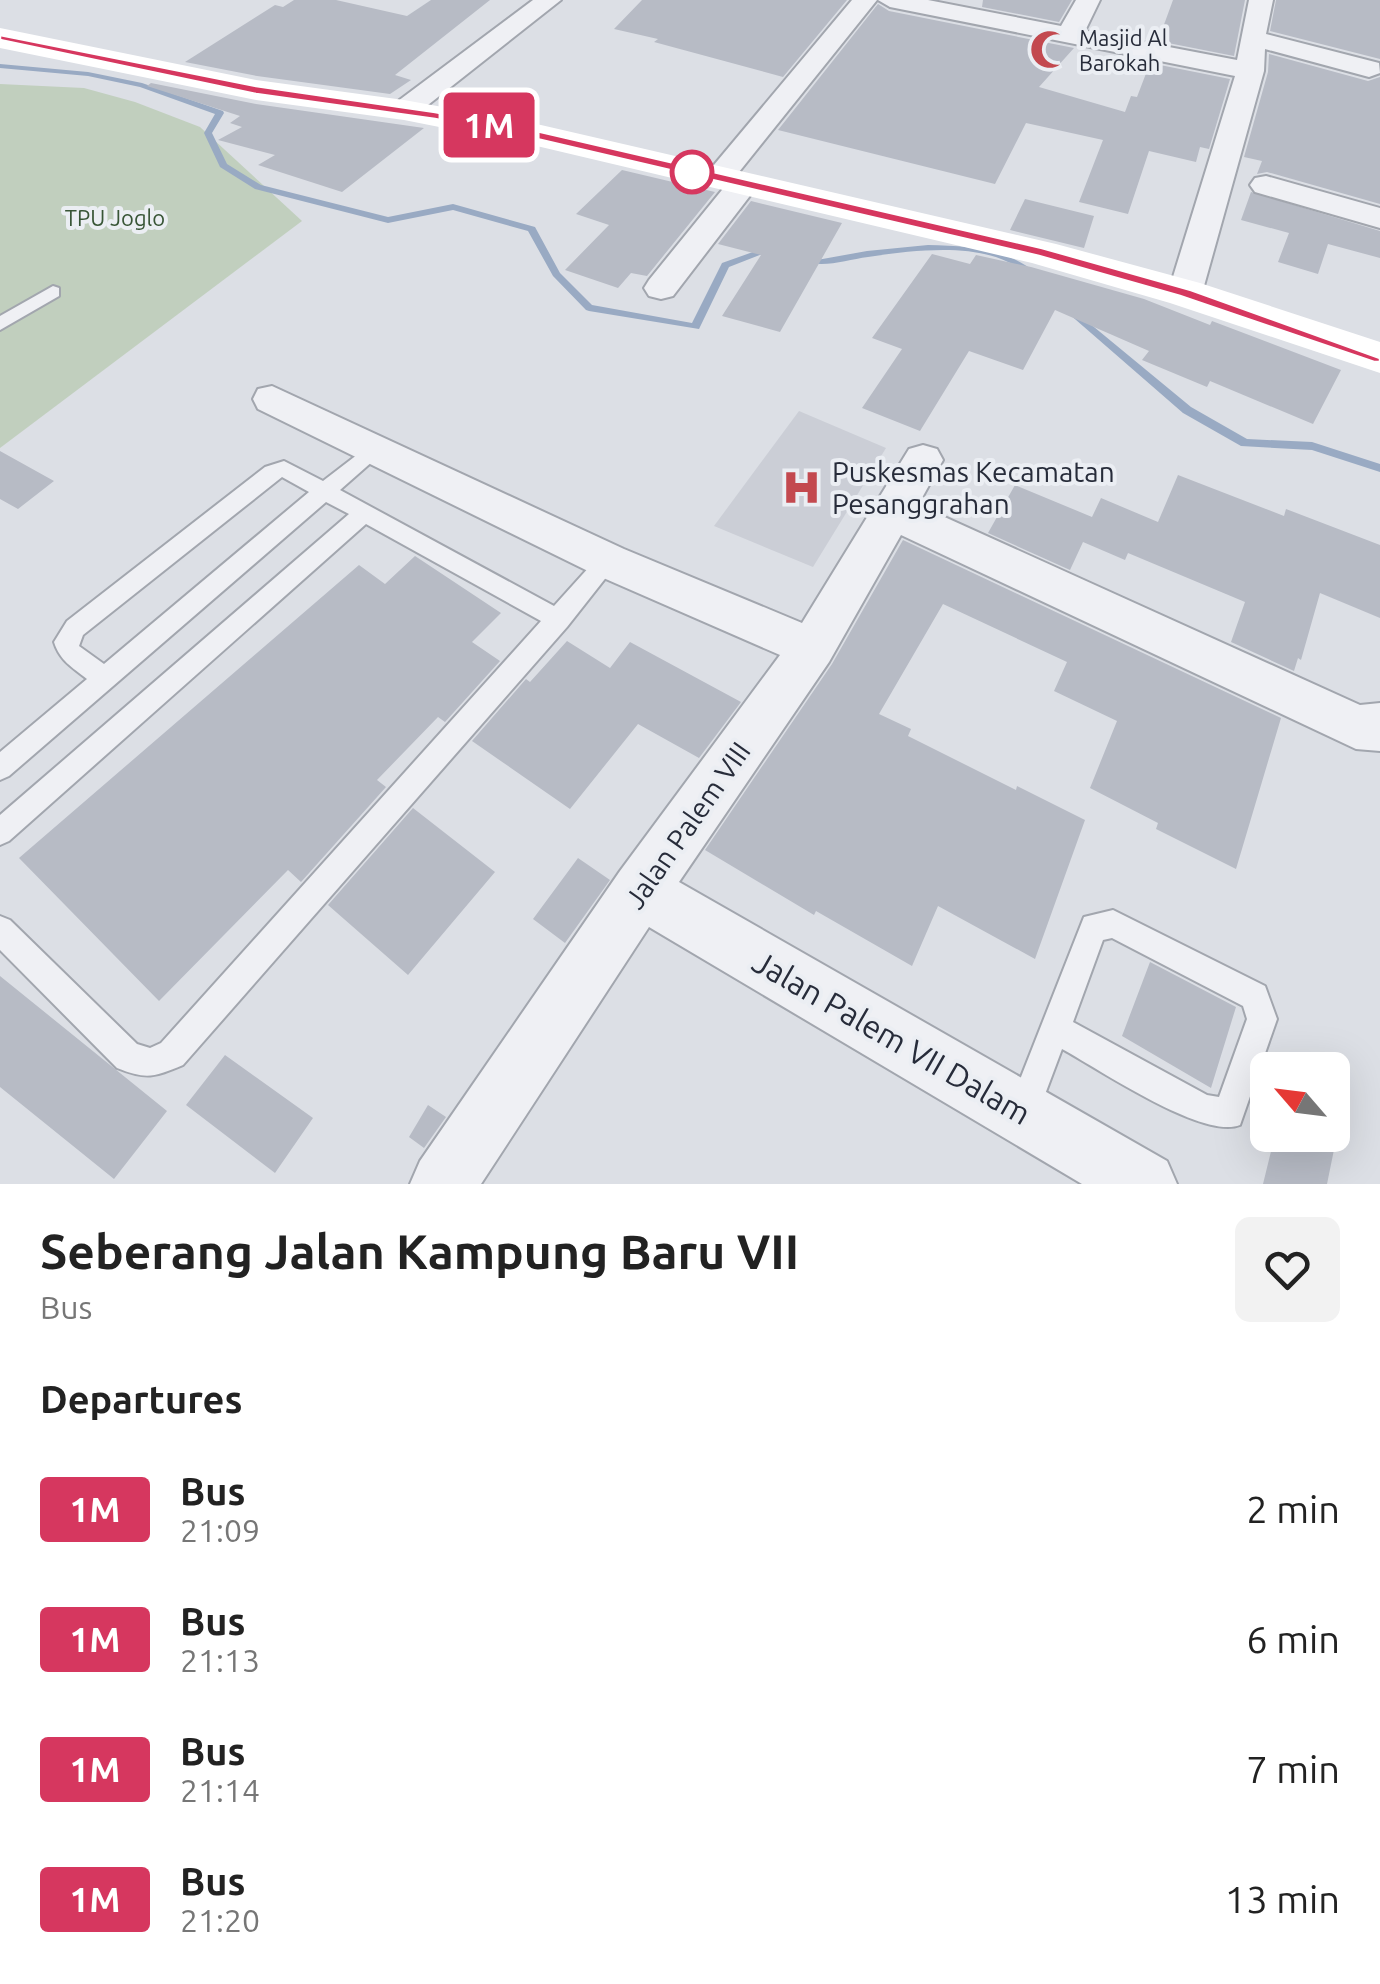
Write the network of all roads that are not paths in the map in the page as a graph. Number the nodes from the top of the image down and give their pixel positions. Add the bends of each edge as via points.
1 (549, 0) edge
2 (865, 0) edge
3 (890, 0) edge
4 (1088, 0) edge
5 (1261, 0) edge
6 (924, 3) edge
7 (1069, 36) junction
8 (0, 38) edge
9 (1251, 54) junction
10 (1369, 69) dead end
11 (404, 110) junction
12 (731, 181) junction
13 (1266, 185) dead end
14 (1380, 218) edge
15 (661, 288) dead end
16 (53, 292) dead end
17 (1185, 293) junction
18 (0, 324) edge
19 (1380, 358) edge
20 (272, 399) dead end
21 (375, 448) junction
22 (922, 460) dead end
23 (327, 490) junction
24 (366, 512) junction
25 (892, 512) junction
26 (608, 562) junction
27 (559, 620) junction
28 (812, 648) junction
29 (106, 679) junction
30 (1380, 726) edge
31 (0, 768) edge
32 (0, 832) edge
33 (640, 891) junction
34 (0, 930) edge
35 (1058, 1030) junction
36 (1023, 1114) junction
37 (443, 1184) edge
38 (1144, 1184) edge

1 - 11 street
2 - 12 street
3 - 6 street
4 - 7 street
5 - 9 street
6 - 7 street
7 - 9 street
8 - 11 main road via 256,90
9 - 10 street
9 - 17 street
11 - 12 main road
12 - 15 street
12 - 17 main road via 1042,252
13 - 14 street
16 - 18 lane
17 - 19 main road
20 - 21 street
21 - 23 lane
21 - 26 street
22 - 25 street, Jalan Palem VIII
23 - 24 lane
23 - 29 lane
23 - 29 lane via 292,471 272,472 75,628 66,642 69,652
24 - 27 lane
24 - 32 lane
25 - 28 street, Jalan Palem VIII
25 - 30 street via 1356,727
26 - 27 lane
26 - 28 street
27 - 34 lane via 172,1054 150,1063 128,1057
28 - 33 street, Jalan Palem VIII
29 - 31 lane
33 - 36 street, Jalan Palem VII Dalam
33 - 37 street, Jalan Palem VIII
35 - 35 lane via 1094,928 1102,923 1255,996 1262,1019 1230,1114 1203,1110
35 - 36 lane
36 - 38 street, Jalan Palem VII Dalam

